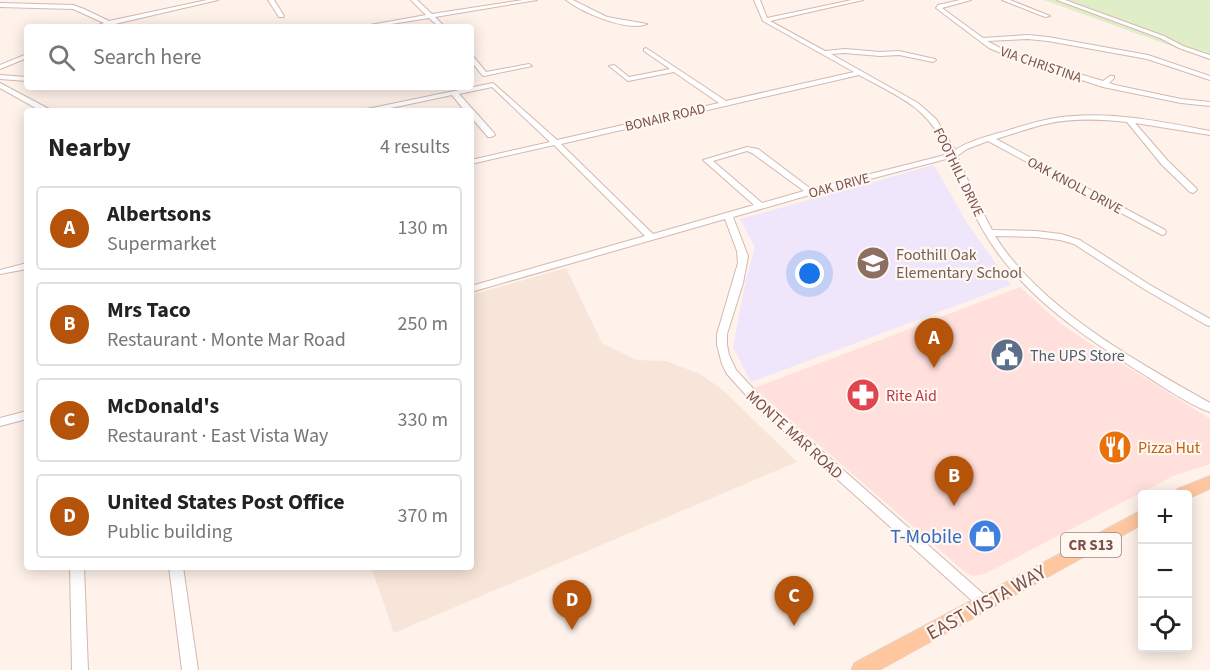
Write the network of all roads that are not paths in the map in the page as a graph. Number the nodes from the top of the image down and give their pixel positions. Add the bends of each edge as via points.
1 (66, 0) edge
2 (215, 0) edge
3 (271, 0) edge
4 (414, 0) edge
5 (534, 0) edge
6 (569, 0) edge
7 (756, 0) edge
8 (860, 0) edge
9 (968, 0) edge
10 (1005, 0) edge
11 (1060, 0) edge
12 (952, 1) edge
13 (0, 4) edge
14 (58, 6) junction
15 (281, 16) dead end
16 (430, 16) junction
17 (1047, 16) dead end
18 (765, 20) junction
19 (110, 23) junction
20 (106, 24) edge
21 (381, 24) edge
22 (439, 24) edge
23 (644, 24) dead end
24 (981, 40) junction
25 (1115, 42) dead end
26 (646, 50) dead end
27 (1112, 50) junction
28 (825, 53) junction
29 (24, 57) edge
30 (1210, 57) edge
31 (933, 60) dead end
32 (474, 61) edge
33 (529, 66) dead end
34 (612, 66) dead end
35 (0, 67) edge
36 (675, 70) junction
37 (860, 73) junction
38 (0, 77) edge
39 (1112, 77) dead end
40 (1210, 78) edge
41 (24, 79) edge
42 (0, 85) edge
43 (1103, 85) junction
44 (474, 89) edge
45 (471, 90) edge
46 (454, 93) junction
47 (724, 103) junction
48 (1210, 104) edge
49 (41, 108) edge
50 (387, 108) edge
51 (467, 108) edge
52 (474, 116) edge
53 (1130, 121) junction
54 (1210, 133) edge
55 (491, 135) dead end
56 (989, 138) junction
57 (555, 142) junction
58 (953, 154) junction
59 (933, 160) junction
60 (474, 161) edge
61 (962, 176) junction
62 (1193, 190) dead end
63 (810, 192) junction
64 (760, 207) junction
65 (729, 216) junction
66 (1162, 232) dead end
67 (990, 233) junction
68 (651, 237) junction
69 (24, 267) edge
70 (2, 272) dead end
71 (474, 288) edge
72 (1210, 323) edge
73 (1210, 408) edge
74 (24, 416) edge
75 (0, 422) edge
76 (1210, 482) edge
77 (1192, 491) edge
78 (1138, 520) edge
79 (77, 570) edge
80 (176, 570) edge
81 (984, 603) junction
82 (80, 670) edge
83 (190, 670) edge
84 (861, 670) edge

1 - 14 street
2 - 19 street
3 - 15 street
4 - 16 street
5 - 16 street
6 - 23 street via 593,16
7 - 18 street
8 - 18 street
9 - 12 street
10 - 17 street
11 - 30 street
12 - 24 street, VIA CHRISTINA via 939,8
13 - 14 street
14 - 19 street via 82,9 92,18
16 - 21 street
16 - 22 street
18 - 28 street, FOOTHILL DRIVE
19 - 20 street
24 - 27 street, VIA CHRISTINA via 1028,37
24 - 43 street, VIA CHRISTINA via 1010,55
25 - 27 street
26 - 36 street
27 - 40 street, VIA CHRISTINA via 1164,61
28 - 31 street via 899,52
28 - 37 street, FOOTHILL DRIVE
29 - 35 street
32 - 33 street via 484,74
34 - 36 street via 628,79
36 - 47 street
37 - 47 street, BONAIR ROAD
37 - 58 street, FOOTHILL DRIVE via 930,115
38 - 41 street
39 - 43 street, VIA CHRISTINA
42 - 49 street
43 - 48 street, VIA CHRISTINA
44 - 57 street via 493,86
45 - 46 street
46 - 50 street
46 - 51 street
47 - 57 street, BONAIR ROAD
52 - 55 street
53 - 54 street, OAK DRIVE
53 - 56 street, OAK DRIVE via 1062,119
53 - 62 street
56 - 58 street, OAK DRIVE
56 - 66 street, OAK KNOLL DRIVE
57 - 60 street, BONAIR ROAD
57 - 68 street
58 - 59 street, OAK DRIVE
58 - 61 street, FOOTHILL DRIVE
59 - 61 street via 951,165
59 - 63 street, OAK DRIVE
61 - 67 street, FOOTHILL DRIVE
63 - 64 street, OAK DRIVE
63 - 64 street via 754,151 747,149 707,160
64 - 65 street, OAK DRIVE
65 - 68 street, OAK DRIVE
65 - 81 street, MONTE MAR ROAD via 743,256 722,334 721,346 729,370 758,401
67 - 72 street via 1036,234 1077,242
67 - 73 street, FOOTHILL DRIVE via 1035,288 1078,325
68 - 71 street, OAK DRIVE
69 - 70 street
74 - 75 street
76 - 77 main road
78 - 81 main road, EAST VISTA WAY / CR S13
79 - 82 street
80 - 83 street
81 - 84 main road, EAST VISTA WAY / CR S13

